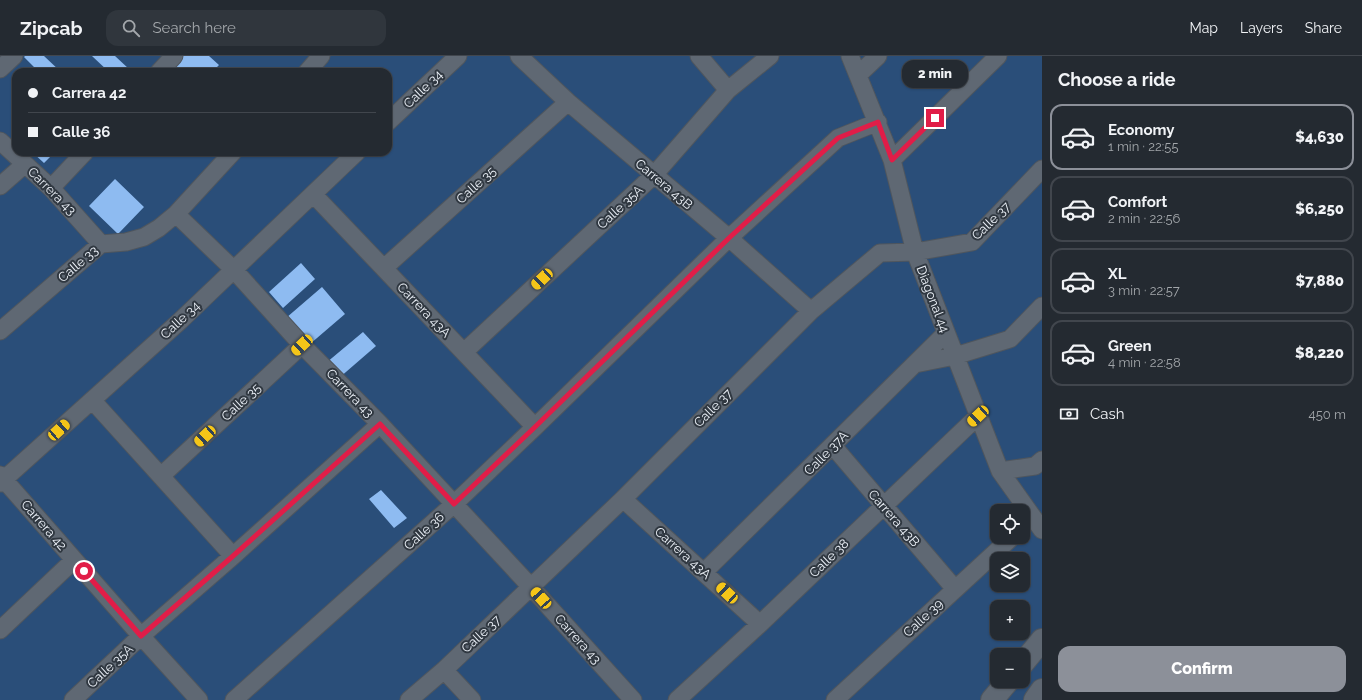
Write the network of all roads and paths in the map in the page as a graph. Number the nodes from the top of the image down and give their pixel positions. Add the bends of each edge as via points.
1 (14, 56) edge
2 (174, 56) edge
3 (321, 56) edge
4 (458, 56) edge
5 (518, 56) edge
6 (699, 56) edge
7 (770, 56) edge
8 (850, 56) edge
9 (878, 56) edge
10 (998, 56) edge
11 (163, 68) edge
12 (310, 68) edge
13 (0, 69) edge
14 (858, 75) junction
15 (728, 90) junction
16 (568, 102) junction
17 (392, 118) edge
18 (878, 122) junction
19 (0, 141) edge
20 (12, 152) edge
21 (16, 156) edge
22 (81, 156) edge
23 (229, 156) edge
24 (353, 156) edge
25 (892, 160) junction
26 (25, 164) junction
27 (1042, 169) edge
28 (654, 175) junction
29 (0, 186) edge
30 (51, 188) junction
31 (313, 194) junction
32 (176, 214) junction
33 (729, 238) junction
34 (101, 244) junction
35 (915, 252) junction
36 (384, 268) junction
37 (234, 270) junction
38 (1042, 306) edge
39 (810, 311) junction
40 (0, 331) edge
41 (946, 333) junction
42 (302, 345) junction
43 (464, 352) junction
44 (955, 356) junction
45 (915, 364) junction
46 (92, 400) junction
47 (978, 416) junction
48 (380, 424) junction
49 (535, 427) junction
50 (833, 446) junction
51 (1042, 460) edge
52 (1000, 471) junction
53 (161, 476) junction
54 (1, 479) edge
55 (624, 499) junction
56 (454, 504) junction
57 (884, 506) junction
58 (1033, 525) edge
59 (1004, 544) edge
60 (233, 556) junction
61 (74, 560) junction
62 (704, 572) junction
63 (531, 587) junction
64 (955, 589) junction
65 (760, 624) junction
66 (0, 630) edge
67 (141, 636) junction
68 (1042, 640) edge
69 (1030, 655) edge
70 (444, 670) junction
71 (1002, 688) edge
72 (1042, 690) edge
73 (73, 700) edge
74 (199, 700) edge
75 (234, 700) edge
76 (409, 700) edge
77 (472, 700) edge
78 (633, 700) edge
79 (678, 700) edge
80 (835, 700) edge
81 (992, 700) edge
82 (1034, 700) edge

1 - 13 street
2 - 11 street
3 - 12 street
4 - 17 street, Calle 34
5 - 16 street, Carrera 43B
6 - 15 street
7 - 15 street, Calle 35A
8 - 14 street, Diagonal 44
9 - 14 street
10 - 25 street
14 - 18 street, Diagonal 44
15 - 28 street, Calle 35A
16 - 28 street, Carrera 43B
16 - 36 street, Calle 35
18 - 25 street, Diagonal 44
18 - 33 street, Calle 36 via 838,138
19 - 20 street, Carrera 43
21 - 26 street, Carrera 43
22 - 30 street
23 - 32 street, Calle 33
24 - 31 street, Calle 34
25 - 35 street, Diagonal 44
26 - 29 street
26 - 30 street, Carrera 43
27 - 35 street, Calle 37 via 972,242
28 - 33 street, Carrera 43B
28 - 43 street, Calle 35A
30 - 34 street, Carrera 43
31 - 36 street, Carrera 43A
31 - 37 street, Calle 34
32 - 34 street, Calle 33 via 144,237 126,242
32 - 37 street, Carrera 43
33 - 39 street, Carrera 43B
33 - 49 street, Calle 36
34 - 40 street, Calle 33
35 - 39 street, Calle 37 via 880,254
35 - 41 street, Diagonal 44
36 - 43 street, Carrera 43A
37 - 42 street, Carrera 43
37 - 46 street, Calle 34
38 - 44 street via 1010,339
39 - 55 street, Calle 37
41 - 44 street, Diagonal 44
41 - 45 street, Calle 37A
42 - 48 street, Carrera 43
42 - 53 street, Calle 35
43 - 49 street, Carrera 43A
44 - 45 street
44 - 47 street, Diagonal 44
45 - 50 street, Calle 37A
46 - 53 street
46 - 54 street, Calle 34
47 - 52 street, Diagonal 44
47 - 57 street, Calle 38
48 - 56 street, Carrera 43
48 - 60 street, Calle 35A
49 - 56 street, Calle 36
50 - 57 street, Carrera 43B
50 - 62 street, Calle 37A
51 - 52 street via 1035,466
52 - 58 street, Diagonal 44
53 - 60 street
54 - 61 street, Carrera 42
55 - 62 street, Carrera 43A
55 - 63 street, Calle 37
56 - 63 street, Carrera 43
56 - 75 street, Calle 36
57 - 64 street, Carrera 43B
57 - 65 street, Calle 38
59 - 64 street, Calle 39
60 - 67 street, Calle 35A
61 - 66 street
61 - 67 street, Carrera 42
62 - 65 street, Carrera 43A
63 - 70 street, Calle 37
63 - 78 street, Carrera 43
64 - 80 street, Calle 39
65 - 79 street, Calle 38
67 - 73 street, Calle 35A
67 - 74 street, Carrera 42
68 - 69 main road
70 - 76 street, Calle 37
70 - 77 street
71 - 81 main road
72 - 82 main road

